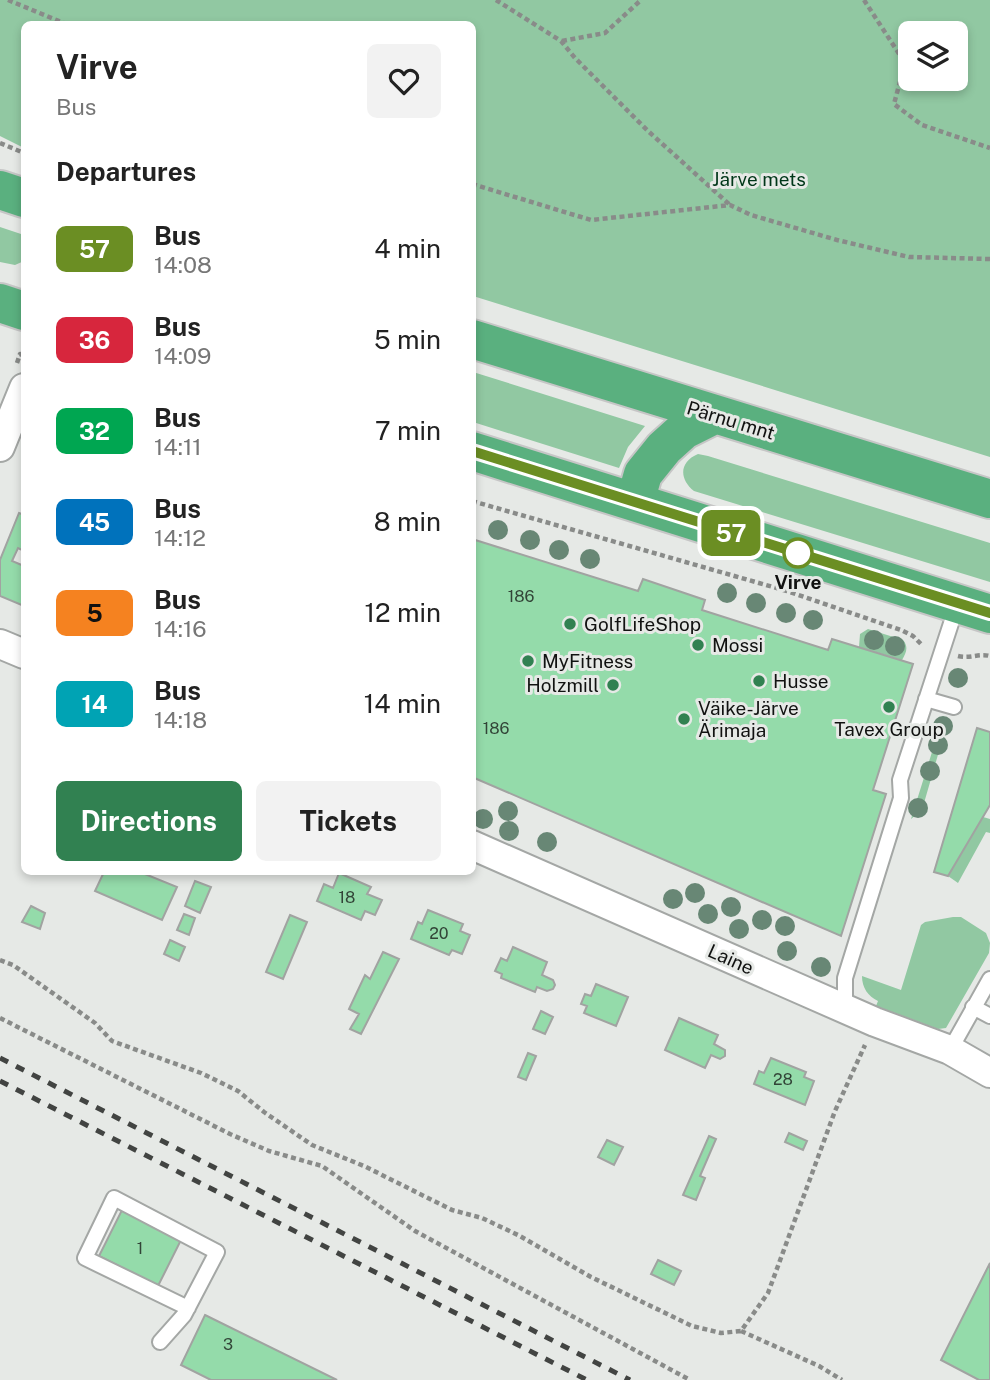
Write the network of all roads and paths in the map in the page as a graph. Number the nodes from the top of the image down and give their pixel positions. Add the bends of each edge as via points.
1 (8, 0) edge
2 (496, 0) edge
3 (641, 0) edge
4 (864, 0) edge
5 (59, 21) edge
6 (561, 41) junction
7 (0, 143) edge
8 (990, 148) edge
9 (21, 152) edge
10 (476, 185) edge
11 (0, 190) edge
12 (21, 197) edge
13 (730, 205) junction
14 (990, 259) edge
15 (476, 340) edge
16 (21, 395) edge
17 (714, 415) junction
18 (0, 447) edge
19 (476, 453) edge
20 (990, 499) edge
21 (476, 502) edge
22 (635, 502) junction
23 (974, 608) edge
24 (0, 644) edge
25 (924, 647) dead end
26 (21, 653) edge
27 (990, 656) edge
28 (960, 657) dead end
29 (926, 699) junction
30 (954, 707) dead end
31 (476, 847) edge
32 (0, 960) edge
33 (990, 979) edge
34 (973, 1007) junction
35 (845, 1009) junction
36 (990, 1016) edge
37 (0, 1018) edge
38 (875, 1022) junction
39 (950, 1050) junction
40 (990, 1073) edge
41 (188, 1308) junction
42 (741, 1331) junction
43 (160, 1342) dead end
44 (690, 1380) edge
45 (842, 1380) edge

1 - 5 path
2 - 6 path
3 - 6 path via 605,33
4 - 8 path via 905,63 894,104 922,125
6 - 13 path
7 - 9 path
10 - 13 path via 591,220
11 - 12 highway
13 - 14 path via 751,215 909,257
15 - 17 highway, Pärnu mnt
16 - 18 street
17 - 20 highway, Pärnu mnt
17 - 22 highway via 684,430 664,448 643,474
19 - 22 highway
21 - 25 path via 787,591 901,630
22 - 23 highway
23 - 29 lane
24 - 26 street
27 - 28 path
29 - 30 lane
29 - 35 lane via 845,978
31 - 35 street, Laine
32 - 42 path via 94,1023 112,1041 238,1091 312,1145 452,1210 518,1235 692,1326 721,1333
33 - 34 lane
34 - 36 lane
34 - 39 lane
35 - 38 street, Laine
37 - 44 path via 230,1135 323,1166 415,1231
38 - 39 street, Laine
38 - 42 path via 835,1111 768,1293
39 - 40 street, Laine
41 - 41 lane via 217,1252 114,1198 85,1258
41 - 43 lane
42 - 45 path

